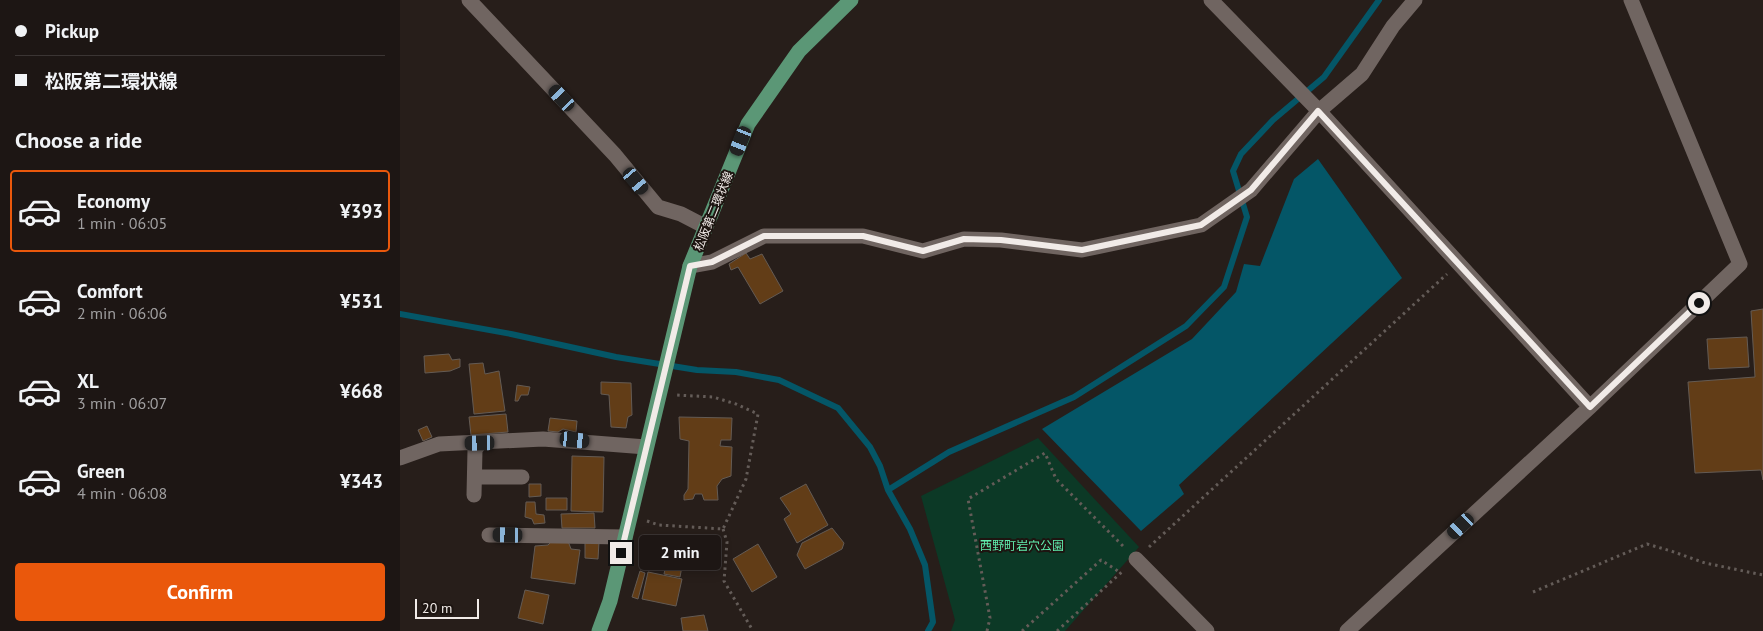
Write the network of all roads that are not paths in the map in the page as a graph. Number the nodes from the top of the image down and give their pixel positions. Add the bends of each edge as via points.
1 (469, 0) edge
2 (851, 0) edge
3 (1211, 0) edge
4 (1415, 0) edge
5 (1631, 0) edge
6 (1318, 111) junction
7 (706, 227) junction
8 (690, 266) junction
9 (1590, 407) junction
10 (480, 443) junction
11 (646, 447) junction
12 (400, 458) edge
13 (474, 477) junction
14 (522, 477) dead end
15 (474, 495) dead end
16 (489, 535) dead end
17 (625, 537) junction
18 (1136, 559) road end
19 (599, 631) edge
20 (1207, 631) edge
21 (1347, 631) edge

1 - 7 street via 615,155 658,207
2 - 7 main road, 松阪第二環状線 via 798,51 748,124
3 - 6 street
4 - 6 street via 1393,26 1362,74
5 - 9 street via 1740,264
6 - 8 street via 1251,190 1201,225 1082,250 964,239 923,251 863,236 764,236 712,262
6 - 9 street
7 - 8 main road, 松阪第二環状線
8 - 11 main road, 松阪第二環状線
9 - 21 street
10 - 11 street via 543,438
10 - 12 street via 439,444
10 - 13 street via 475,450
11 - 17 main road, 松阪第二環状線
13 - 14 street
13 - 15 street
16 - 17 street
17 - 19 main road, 松阪第二環状線 via 610,601
18 - 20 street

